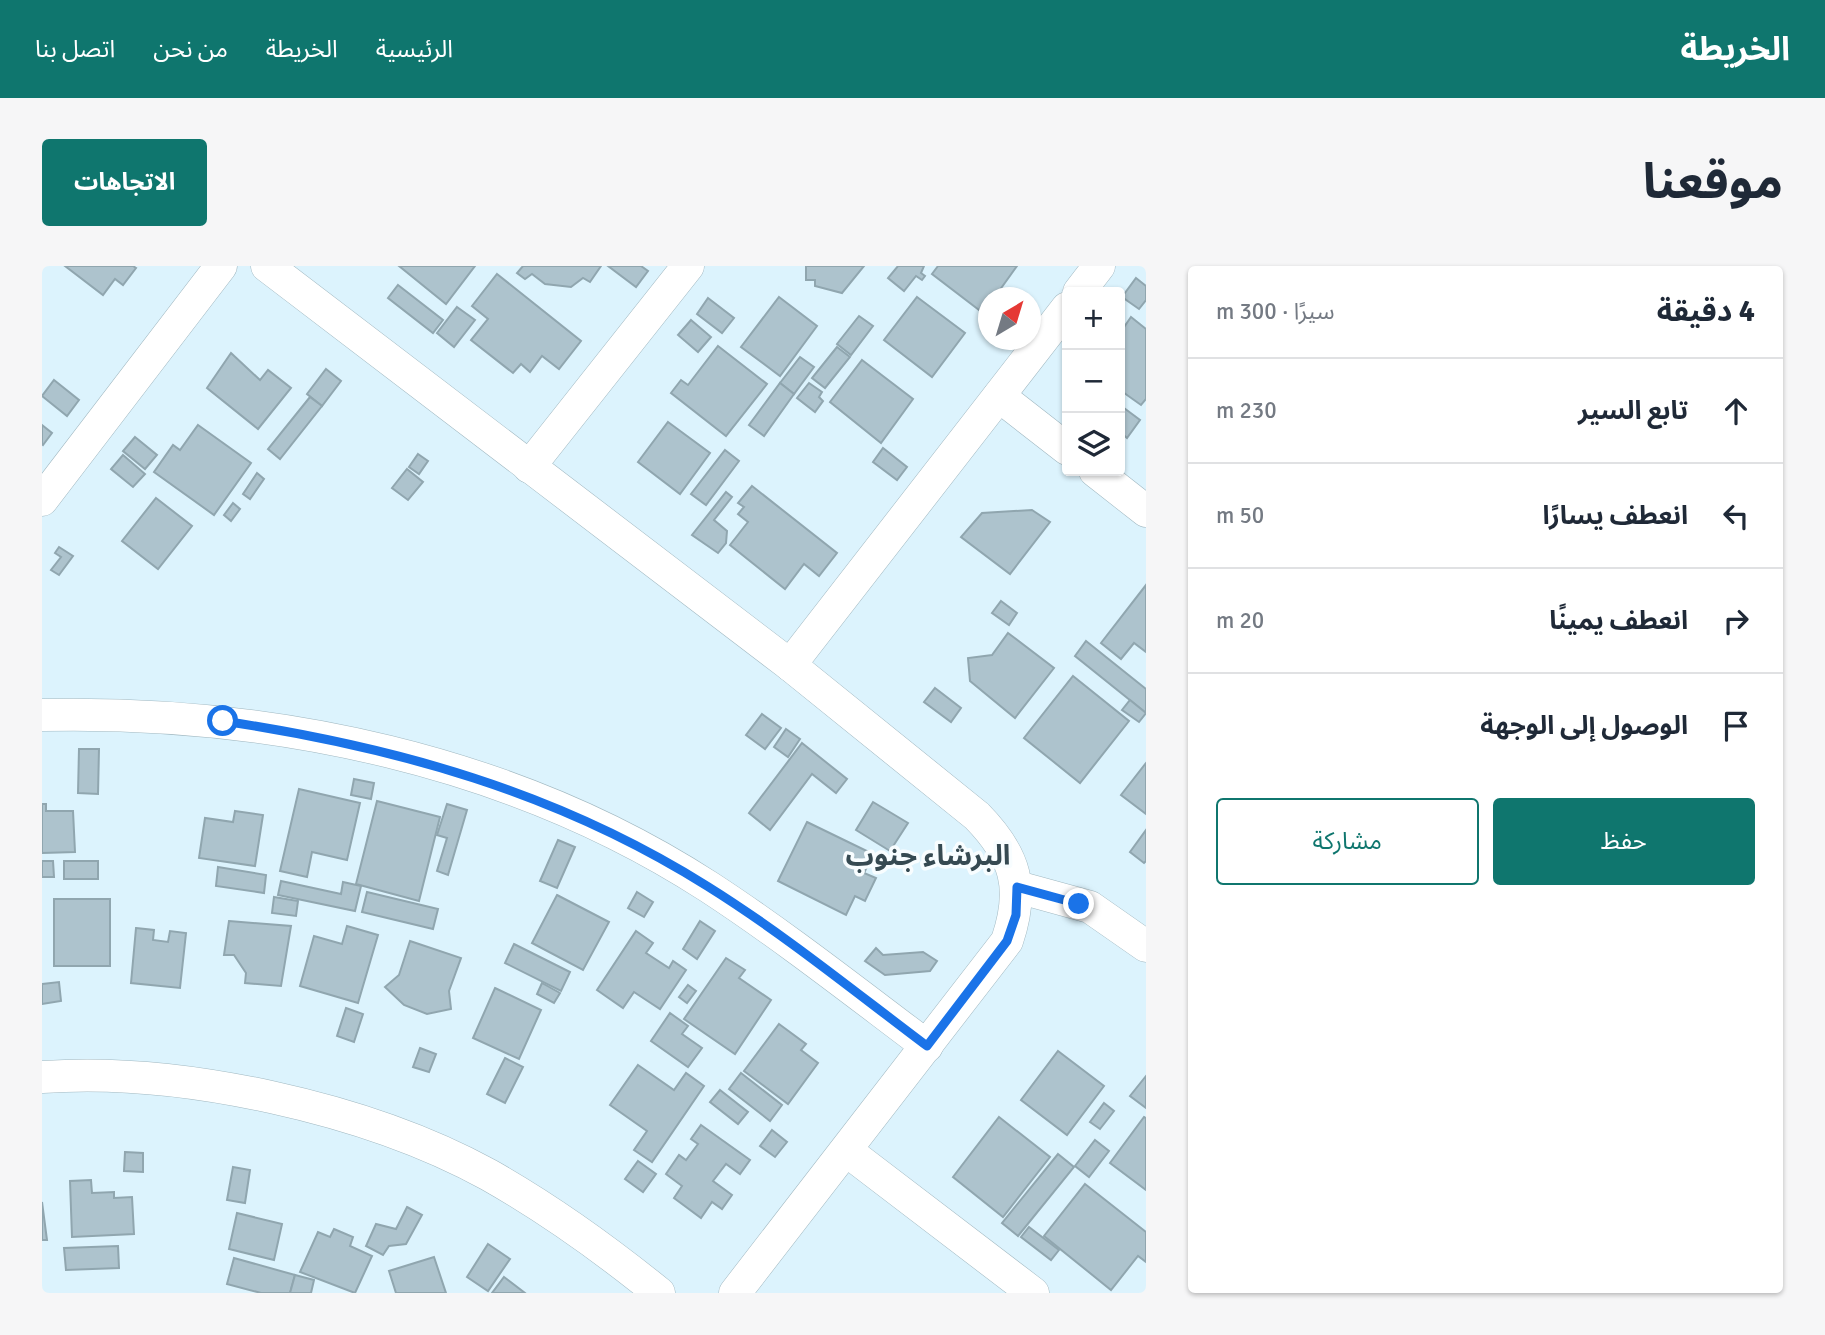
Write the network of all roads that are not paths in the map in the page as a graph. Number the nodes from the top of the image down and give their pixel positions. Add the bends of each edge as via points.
1 (221, 266) edge
2 (267, 266) edge
3 (688, 266) edge
4 (1099, 266) edge
5 (1083, 287) edge
6 (1062, 314) edge
7 (999, 396) junction
8 (1062, 445) edge
9 (529, 467) junction
10 (1101, 476) edge
11 (42, 500) edge
12 (1146, 511) edge
13 (790, 665) junction
14 (42, 715) edge
15 (1017, 887) junction
16 (1146, 946) edge
17 (927, 1046) junction
18 (42, 1076) edge
19 (847, 1151) junction
20 (659, 1293) edge
21 (735, 1293) edge
22 (1033, 1293) edge

1 - 11 street
2 - 9 street
3 - 9 street
4 - 5 street
6 - 7 street
7 - 8 street
7 - 13 street
9 - 13 street
10 - 12 street
13 - 15 street via 977,816 997,836
14 - 17 street via 120,713 223,721 325,736 425,761 522,794 617,836 707,886
15 - 16 street via 1090,907
15 - 17 street via 1016,915 1007,941
17 - 19 street
18 - 20 street via 143,1078 232,1090 320,1110 405,1138 487,1174 528,1199
19 - 21 street
19 - 22 street

